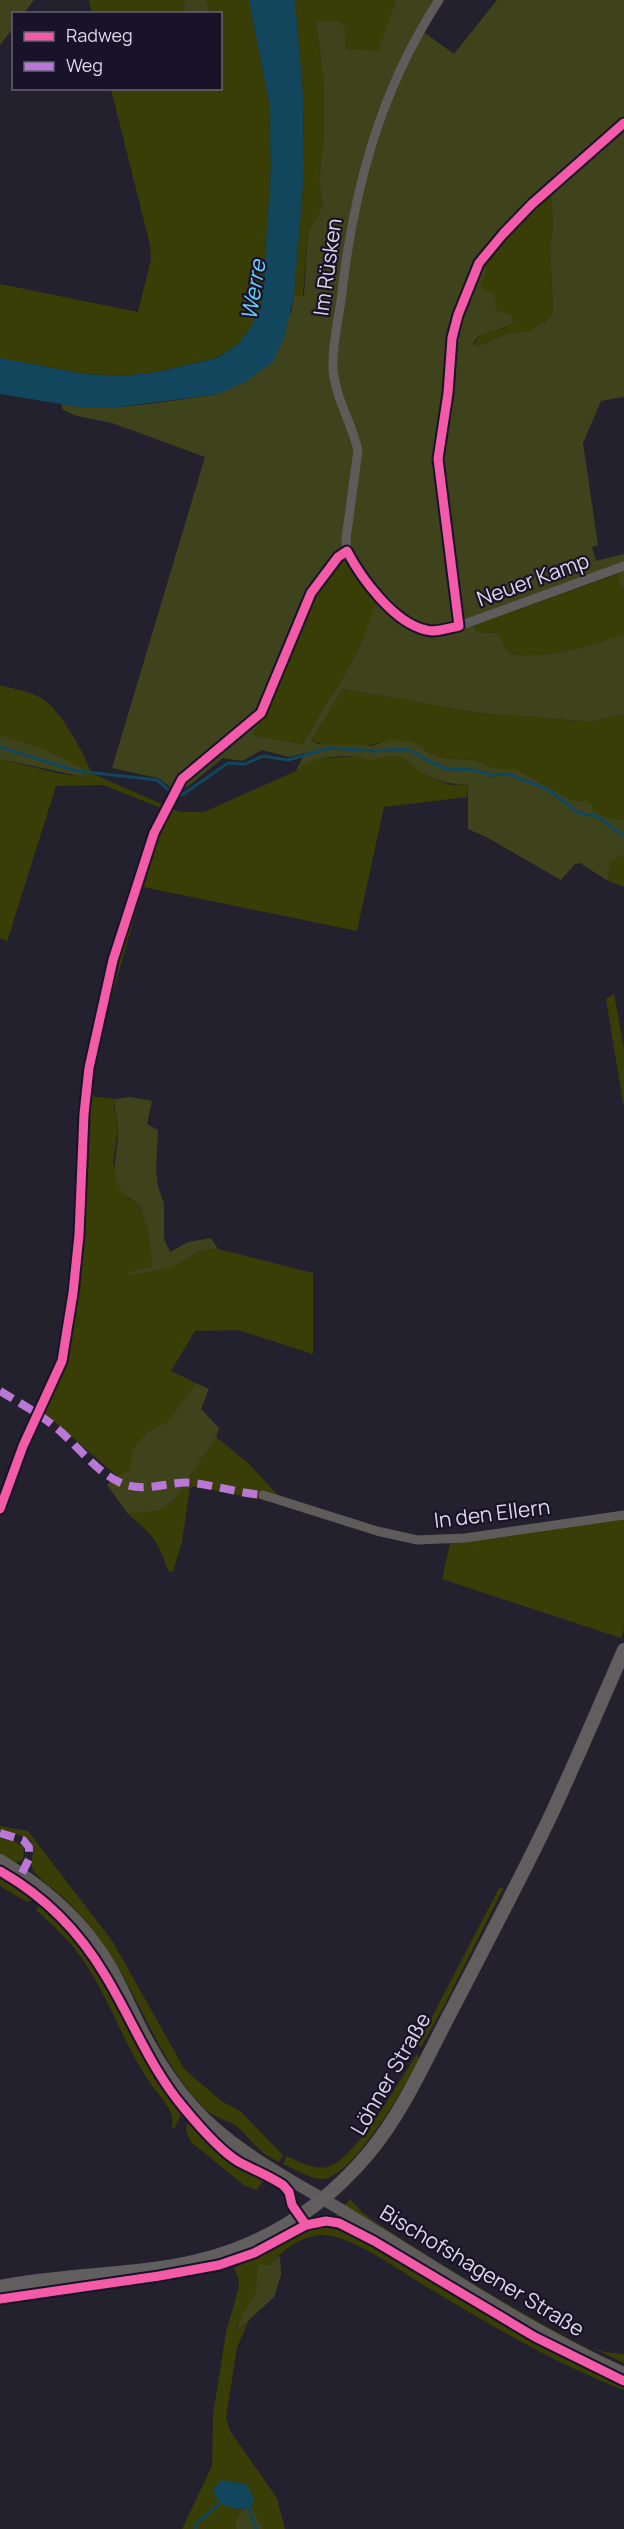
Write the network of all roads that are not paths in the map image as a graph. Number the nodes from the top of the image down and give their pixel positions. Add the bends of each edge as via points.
1 (439, 0) edge
2 (624, 123) edge
3 (347, 551) joint
4 (624, 566) edge
5 (459, 626) junction
6 (262, 1495) dead end
7 (624, 1515) edge
8 (624, 1650) edge
9 (0, 1860) edge
10 (323, 2199) junction
11 (0, 2287) edge
12 (624, 2373) edge

1 - 3 street, Im Rüsken via 420,29 379,120 356,194 333,366 336,393 358,450
2 - 5 street via 503,234 479,263 458,315 438,459
3 - 5 street, Neuer Kamp via 372,588 406,621 427,631
4 - 5 street, Neuer Kamp
6 - 7 street, In den Ellern via 417,1540 465,1538
8 - 10 main road, Löhner Straße via 551,1815 405,2098 369,2153
9 - 10 street, Bischofshagener Straße via 46,1891 82,1926 114,1974 157,2057 194,2107 235,2144
10 - 11 main road, Löhner Straße via 244,2246 198,2260
10 - 12 street, Bischofshagener Straße via 538,2331

